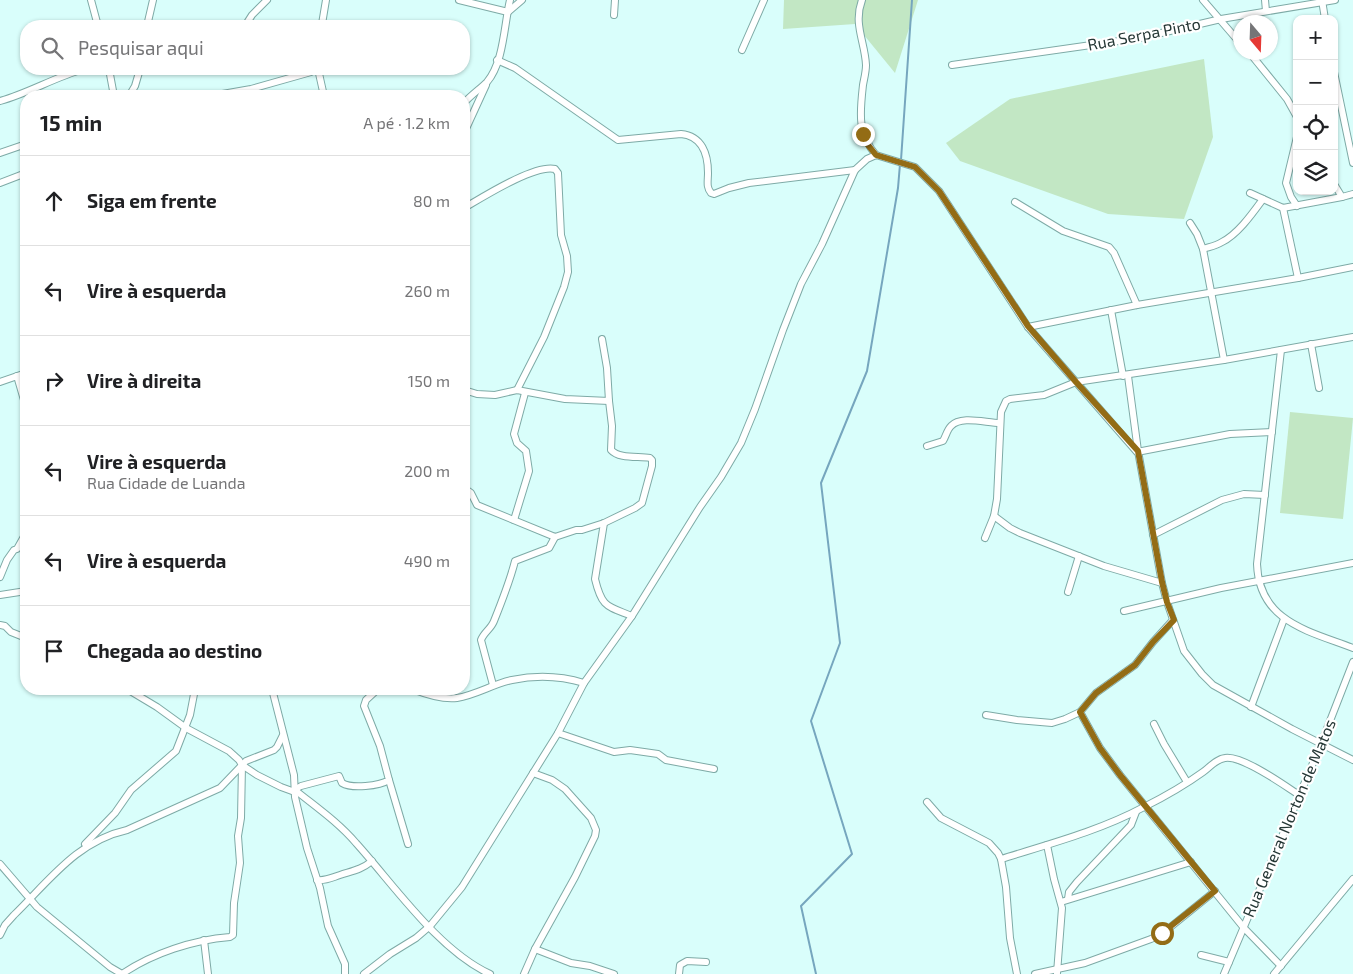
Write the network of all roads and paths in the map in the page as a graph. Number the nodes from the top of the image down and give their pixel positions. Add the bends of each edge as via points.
1 (91, 0) edge
2 (153, 0) edge
3 (267, 0) edge
4 (326, 0) edge
5 (459, 0) edge
6 (510, 0) edge
7 (522, 0) edge
8 (615, 0) edge
9 (764, 0) edge
10 (862, 0) edge
11 (1203, 0) edge
12 (1265, 0) edge
13 (1335, 0) edge
14 (1322, 1) edge
15 (1266, 11) junction
16 (508, 12) junction
17 (614, 15) dead end
18 (1324, 15) edge
19 (1221, 19) junction
20 (96, 20) edge
21 (148, 20) edge
22 (248, 20) edge
23 (323, 20) edge
24 (1233, 34) edge
25 (742, 50) dead end
26 (497, 60) junction
27 (1255, 60) edge
28 (952, 65) dead end
29 (494, 70) junction
30 (64, 75) edge
31 (110, 75) edge
32 (138, 75) edge
33 (300, 75) edge
34 (318, 75) edge
35 (30, 90) edge
36 (113, 90) edge
37 (133, 90) edge
38 (245, 90) edge
39 (322, 90) edge
40 (1338, 91) edge
41 (20, 94) edge
42 (470, 98) edge
43 (0, 101) edge
44 (1293, 110) edge
45 (470, 121) edge
46 (20, 146) edge
47 (1294, 150) edge
48 (0, 153) edge
49 (876, 155) junction
50 (1353, 162) edge
51 (855, 170) junction
52 (20, 175) edge
53 (0, 183) edge
54 (1338, 190) edge
55 (1250, 194) dead end
56 (1353, 194) edge
57 (1342, 196) junction
58 (1263, 200) junction
59 (1015, 202) dead end
60 (470, 205) edge
61 (1297, 206) junction
62 (1284, 208) junction
63 (1190, 223) dead end
64 (1203, 250) junction
65 (1353, 267) edge
66 (1298, 278) junction
67 (1211, 293) junction
68 (1137, 305) junction
69 (1110, 310) junction
70 (1028, 326) junction
71 (1353, 337) edge
72 (602, 339) dead end
73 (1311, 344) junction
74 (1281, 350) junction
75 (1224, 360) junction
76 (20, 375) edge
77 (17, 376) junction
78 (1125, 376) junction
79 (0, 382) edge
80 (1076, 382) junction
81 (20, 386) edge
82 (1319, 388) dead end
83 (517, 390) junction
84 (470, 392) edge
85 (525, 393) junction
86 (609, 401) junction
87 (1000, 423) junction
88 (1272, 432) junction
89 (927, 446) dead end
90 (1138, 451) junction
91 (470, 492) edge
92 (1265, 495) junction
93 (994, 516) junction
94 (514, 520) junction
95 (604, 523) junction
96 (1153, 535) junction
97 (555, 537) junction
98 (985, 538) dead end
99 (20, 545) edge
100 (1079, 556) junction
101 (1353, 563) edge
102 (0, 577) edge
103 (1259, 580) junction
104 (1162, 582) junction
105 (1068, 592) dead end
106 (20, 593) edge
107 (0, 595) edge
108 (1167, 602) junction
109 (1124, 611) dead end
110 (632, 616) junction
111 (1284, 619) junction
112 (1174, 620) junction
113 (0, 625) edge
114 (20, 636) edge
115 (1353, 648) edge
116 (1353, 662) edge
117 (584, 683) junction
118 (493, 685) junction
119 (470, 693) edge
120 (137, 695) edge
121 (194, 695) edge
122 (273, 695) edge
123 (371, 695) edge
124 (434, 695) edge
125 (465, 695) edge
126 (1251, 708) junction
127 (1080, 712) junction
128 (986, 715) dead end
129 (1154, 724) dead end
130 (186, 728) junction
131 (558, 733) junction
132 (283, 735) junction
133 (1321, 744) junction
134 (1353, 760) edge
135 (242, 765) junction
136 (714, 769) dead end
137 (533, 773) junction
138 (388, 780) junction
139 (1187, 782) junction
140 (295, 790) junction
141 (1299, 795) junction
142 (927, 802) dead end
143 (1146, 807) junction
144 (1136, 812) junction
145 (408, 844) dead end
146 (1047, 845) junction
147 (80, 851) junction
148 (1001, 859) junction
149 (372, 861) junction
150 (1191, 862) junction
151 (0, 864) edge
152 (1353, 879) edge
153 (317, 880) junction
154 (1215, 891) junction
155 (31, 899) junction
156 (1065, 900) junction
157 (430, 926) junction
158 (1244, 928) junction
159 (0, 935) edge
160 (204, 940) junction
161 (535, 949) junction
162 (1201, 955) dead end
163 (706, 962) dead end
164 (1229, 962) junction
165 (1281, 966) junction
166 (1057, 972) edge
167 (1276, 973) edge
168 (122, 974) edge
169 (208, 974) edge
170 (345, 974) edge
171 (364, 974) edge
172 (490, 974) edge
173 (524, 974) edge
174 (614, 974) edge
175 (679, 974) edge
176 (1017, 974) edge
177 (1035, 974) edge
178 (1224, 974) edge

1 - 20 street
2 - 21 street
3 - 22 street
4 - 23 street
5 - 16 street
6 - 16 street
7 - 16 street
8 - 17 street
9 - 25 street
10 - 49 street via 857,19 866,66 860,116 863,134
11 - 19 street
12 - 15 street
13 - 14 street, Rua Serpa Pinto
14 - 15 street, Rua Serpa Pinto
14 - 18 street
15 - 19 street, Rua Serpa Pinto
16 - 26 street via 504,41
19 - 24 street
19 - 28 street, Rua Serpa Pinto via 1140,38
26 - 29 street
26 - 51 street via 538,83 618,140 681,134 698,140 707,160 708,187 714,194 749,183
27 - 44 street
29 - 42 street via 488,81
29 - 45 street
30 - 35 street
31 - 36 street
32 - 37 street
33 - 38 street
34 - 39 street
40 - 50 street
41 - 43 street
46 - 48 street
47 - 61 street via 1286,183
49 - 51 street
49 - 70 street via 915,167 939,191
51 - 110 street via 801,284 741,443
52 - 53 street
54 - 57 street
55 - 58 street
56 - 57 street
57 - 61 street
58 - 62 street
58 - 64 street via 1228,238
59 - 68 street via 1063,231 1109,247
60 - 83 street via 542,169 555,169 558,173 561,235 568,272 544,337
61 - 62 street
62 - 66 street
63 - 64 street
64 - 67 street
65 - 66 street
66 - 67 street
67 - 68 street
67 - 75 street
68 - 69 street
69 - 70 street
69 - 78 street
70 - 80 street
71 - 73 street
72 - 86 street
73 - 74 street
73 - 82 street
74 - 75 street
74 - 88 street
75 - 78 street
76 - 77 street
77 - 79 street
77 - 81 street
78 - 80 street
78 - 90 street
80 - 87 street via 1044,395 1006,401
80 - 90 street
83 - 84 street via 494,395
83 - 85 street
85 - 86 street
85 - 94 street via 514,434 526,451 528,471
86 - 95 street via 611,450 617,455 650,458 652,466 642,504
87 - 89 street via 956,422 943,441
87 - 93 street
88 - 90 street via 1230,434
88 - 92 street
90 - 96 street
91 - 94 street via 477,505
92 - 96 street via 1244,494 1222,500
92 - 103 street via 1257,564
93 - 98 street
93 - 100 street via 1020,533
94 - 97 street
95 - 97 street
95 - 110 street via 595,579 597,588 602,602
96 - 104 street
97 - 118 street via 549,548 515,561 508,589 494,621 483,635 481,640
99 - 102 street via 7,560
100 - 104 street
100 - 105 street
101 - 103 street
103 - 108 street
103 - 111 street via 1273,609
104 - 108 street
106 - 107 street
108 - 109 street
108 - 112 street
110 - 117 street
111 - 115 street
111 - 126 street
112 - 126 street via 1184,650 1202,674 1213,685
112 - 127 street via 1135,665 1096,693
113 - 114 street
116 - 133 street, Rua General Norton de Matos
117 - 118 street via 541,676
117 - 131 street
118 - 119 street
120 - 130 street
121 - 130 street
122 - 132 street
123 - 138 street via 364,706 380,746
124 - 125 street via 445,698
126 - 133 street
127 - 128 street via 1052,723
127 - 143 street via 1100,748
129 - 139 street
130 - 135 street via 228,751
130 - 147 street via 176,751 131,790
131 - 136 street via 614,752 630,750 658,754 666,760
131 - 137 street
132 - 135 street via 274,750
132 - 140 street
133 - 134 street
133 - 141 street, Rua General Norton de Matos
135 - 140 street via 281,787
135 - 147 street via 220,788 127,830 113,833
135 - 160 street via 238,836 240,863 233,936
137 - 157 street via 462,887
137 - 161 street via 560,784 591,818 596,830 575,877
138 - 140 street via 382,784 349,786 342,783 339,776
138 - 145 street
139 - 141 street via 1219,759 1233,758
139 - 143 street
140 - 149 street via 334,821
140 - 153 street
141 - 158 street, Rua General Norton de Matos
142 - 148 street via 942,818 989,843
143 - 144 street
143 - 150 street
144 - 146 street
144 - 156 street via 1131,825 1076,882
146 - 148 street
146 - 156 street via 1054,879
147 - 155 street
148 - 176 street
149 - 153 street via 353,873 326,881
149 - 157 street
150 - 154 street
150 - 156 street
151 - 155 street
152 - 165 street
153 - 170 street via 328,926 345,964
154 - 158 street
154 - 166 street via 1151,939
155 - 159 street via 5,925
155 - 168 street via 69,934
156 - 166 street
157 - 171 street
157 - 172 street via 444,942
158 - 164 street, Rua General Norton de Matos
158 - 165 street
160 - 168 street via 169,951
160 - 169 street
161 - 173 street
161 - 174 street
162 - 164 street
163 - 175 street via 683,963
164 - 178 street, Rua General Norton de Matos
165 - 167 street
166 - 177 street

